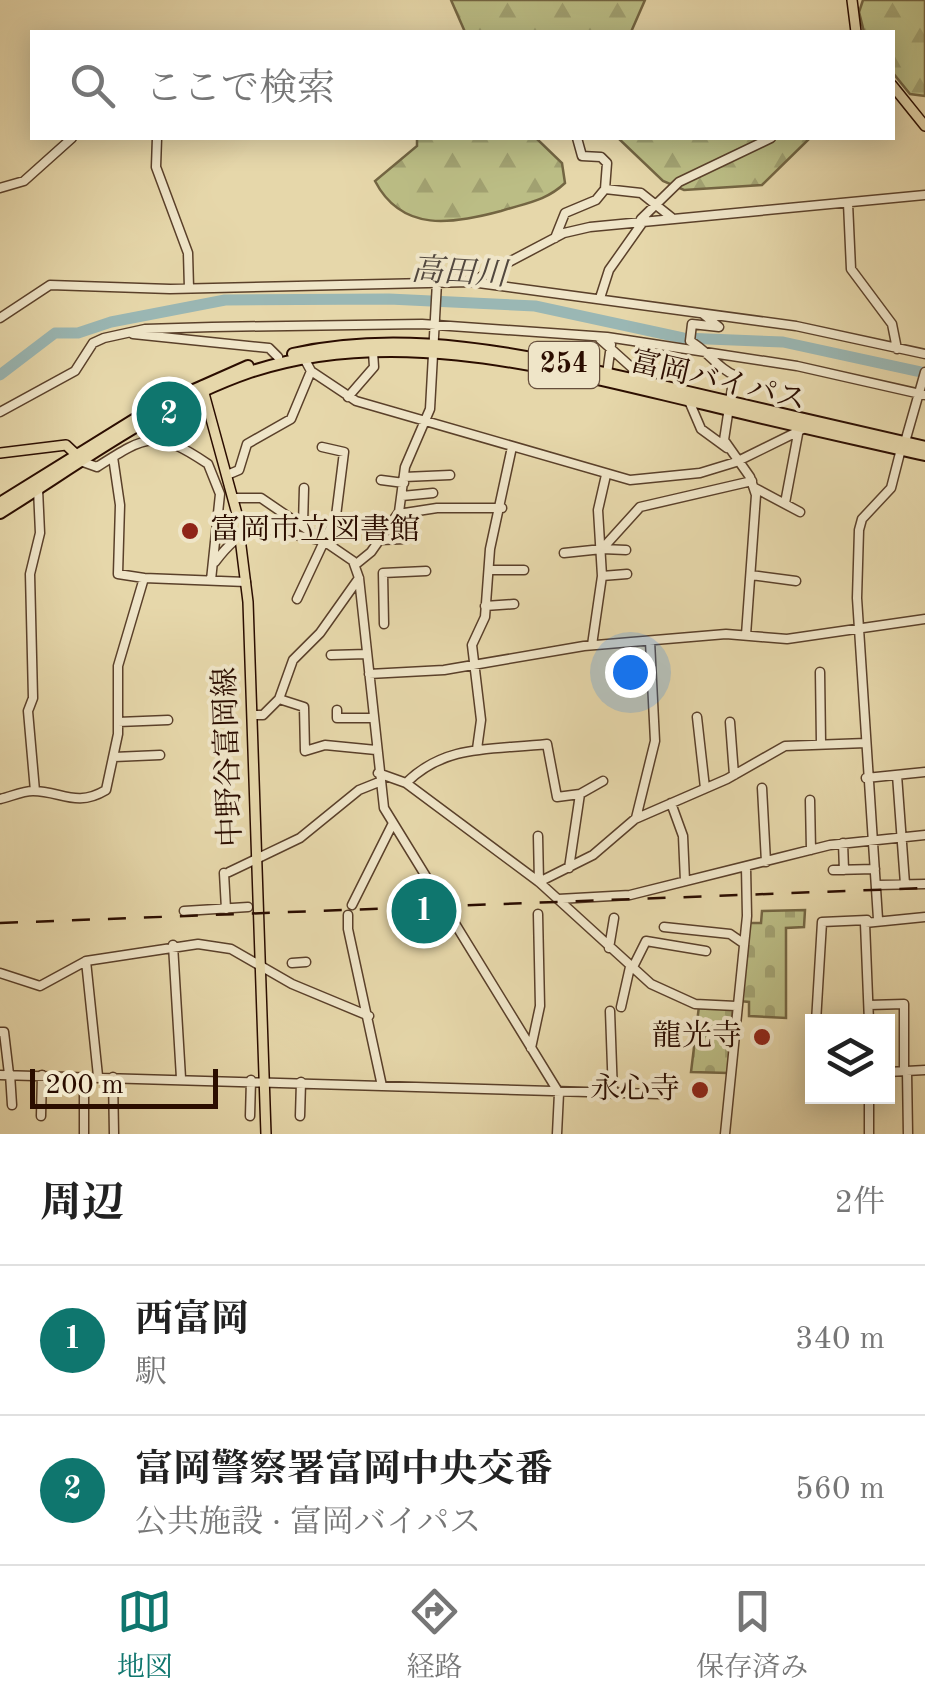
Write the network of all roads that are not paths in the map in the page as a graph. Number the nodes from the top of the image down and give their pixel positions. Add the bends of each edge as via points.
1 (852, 0) edge
2 (856, 30) edge
3 (895, 89) edge
4 (925, 126) edge
5 (70, 140) edge
6 (157, 140) edge
7 (578, 140) edge
8 (767, 140) edge
9 (0, 188) edge
10 (604, 189) junction
11 (925, 195) edge
12 (848, 203) junction
13 (654, 204) junction
14 (672, 218) junction
15 (643, 219) junction
16 (555, 238) junction
17 (471, 282) junction
18 (437, 284) junction
19 (194, 288) junction
20 (600, 298) junction
21 (702, 313) junction
22 (0, 318) edge
23 (436, 325) junction
24 (122, 334) junction
25 (596, 337) junction
26 (612, 345) junction
27 (434, 349) junction
28 (897, 349) junction
29 (374, 352) junction
30 (710, 353) junction
31 (925, 354) edge
32 (278, 357) junction
33 (304, 358) junction
34 (311, 371) junction
35 (925, 372) edge
36 (607, 374) junction
37 (639, 381) junction
38 (202, 387) junction
39 (922, 394) edge
40 (348, 397) junction
41 (689, 401) junction
42 (729, 406) junction
43 (0, 412) edge
44 (156, 414) junction
45 (424, 422) junction
46 (802, 431) junction
47 (156, 437) junction
48 (52, 446) junction
49 (903, 446) junction
50 (925, 446) edge
51 (322, 447) dead end
52 (512, 448) junction
53 (726, 448) junction
54 (0, 452) edge
55 (925, 455) edge
56 (113, 456) junction
57 (81, 458) junction
58 (736, 462) junction
59 (51, 471) junction
60 (227, 474) junction
61 (606, 475) junction
62 (450, 476) dead end
63 (381, 480) dead end
64 (404, 480) junction
65 (753, 485) junction
66 (304, 488) dead end
67 (38, 489) junction
68 (433, 493) dead end
69 (402, 496) junction
70 (233, 498) junction
71 (785, 503) junction
72 (0, 504) edge
73 (502, 508) junction
74 (800, 512) dead end
75 (0, 513) edge
76 (398, 514) junction
77 (303, 525) junction
78 (240, 532) junction
79 (405, 539) dead end
80 (380, 540) junction
81 (327, 541) junction
82 (602, 549) junction
83 (626, 550) dead end
84 (564, 552) dead end
85 (355, 565) junction
86 (212, 566) junction
87 (490, 570) junction
88 (524, 570) dead end
89 (426, 571) dead end
90 (627, 574) dead end
91 (751, 575) junction
92 (602, 576) junction
93 (144, 578) junction
94 (359, 578) junction
95 (211, 580) junction
96 (796, 581) dead end
97 (246, 582) junction
98 (383, 586) junction
99 (360, 590) junction
100 (298, 599) dead end
101 (514, 604) dead end
102 (485, 606) junction
103 (925, 619) edge
104 (384, 624) dead end
105 (860, 630) junction
106 (746, 636) junction
107 (650, 640) junction
108 (592, 645) junction
109 (367, 654) junction
110 (330, 655) dead end
111 (476, 664) junction
112 (820, 672) dead end
113 (369, 674) junction
114 (278, 699) junction
115 (337, 710) dead end
116 (252, 715) junction
117 (696, 716) dead end
118 (373, 718) junction
119 (168, 720) dead end
120 (118, 722) junction
121 (730, 722) dead end
122 (821, 743) junction
123 (866, 743) junction
124 (477, 749) junction
125 (376, 750) junction
126 (160, 754) dead end
127 (114, 756) junction
128 (925, 772) edge
129 (734, 775) junction
130 (897, 775) junction
131 (379, 777) junction
132 (866, 778) junction
133 (603, 782) dead end
134 (406, 783) junction
135 (705, 788) junction
136 (762, 788) dead end
137 (35, 791) junction
138 (580, 794) junction
139 (0, 800) edge
140 (810, 800) dead end
141 (671, 803) junction
142 (636, 819) junction
143 (392, 824) junction
144 (925, 835) edge
145 (538, 836) dead end
146 (903, 836) junction
147 (874, 838) junction
148 (843, 843) junction
149 (811, 850) junction
150 (257, 856) junction
151 (766, 862) junction
152 (746, 867) junction
153 (569, 868) junction
154 (876, 869) junction
155 (685, 881) junction
156 (539, 882) junction
157 (905, 884) junction
158 (925, 884) edge
159 (876, 885) junction
160 (558, 899) junction
161 (248, 907) dead end
162 (226, 908) junction
163 (184, 911) dead end
164 (538, 914) dead end
165 (925, 917) edge
166 (614, 918) dead end
167 (875, 919) junction
168 (664, 926) dead end
169 (743, 944) junction
170 (173, 945) junction
171 (609, 948) junction
172 (706, 951) dead end
173 (86, 961) junction
174 (306, 962) dead end
175 (292, 963) dead end
176 (261, 967) junction
177 (630, 968) junction
178 (0, 974) edge
179 (869, 1005) junction
180 (736, 1006) junction
181 (621, 1007) dead end
182 (610, 1011) dead end
183 (816, 1014) edge
184 (869, 1014) edge
185 (369, 1016) junction
186 (0, 1032) edge
187 (530, 1048) junction
188 (925, 1070) edge
189 (906, 1071) junction
190 (895, 1072) edge
191 (6, 1074) edge
192 (42, 1075) junction
193 (84, 1076) junction
194 (98, 1076) junction
195 (113, 1077) junction
196 (181, 1078) junction
197 (251, 1080) junction
198 (264, 1080) junction
199 (301, 1082) junction
200 (382, 1086) junction
201 (558, 1093) junction
202 (613, 1094) junction
203 (658, 1094) dead end
204 (869, 1104) edge
205 (12, 1105) dead end
206 (40, 1116) dead end
207 (250, 1116) dead end
208 (300, 1116) dead end
209 (84, 1134) edge
210 (114, 1134) edge
211 (266, 1134) edge
212 (557, 1134) edge
213 (725, 1134) edge
214 (870, 1134) edge
215 (908, 1134) edge

1 - 2 main road
3 - 4 main road
5 - 9 street via 24,181
6 - 19 street via 156,167
7 - 10 street via 582,156 607,163
8 - 13 street via 679,182
10 - 13 street via 632,190
10 - 16 street via 596,200 564,213
11 - 12 street
12 - 14 street
12 - 28 street via 850,270 892,324
13 - 14 street
13 - 15 street
14 - 15 street
15 - 16 street
15 - 20 street via 609,270
16 - 17 street
17 - 18 street
17 - 20 street
18 - 19 street
18 - 23 street
19 - 22 street via 50,285
20 - 21 street
21 - 28 street
21 - 30 street via 719,327 692,324 690,342
23 - 24 street
23 - 25 street
23 - 27 street
24 - 32 street via 269,348
24 - 43 street via 93,343 75,372
25 - 26 street
25 - 30 street
26 - 36 street
26 - 37 street
27 - 29 highway, 富岡バイパス / 254
27 - 32 highway, 富岡バイパス / 254 via 352,345
27 - 36 highway, 富岡バイパス / 254
27 - 41 highway, 富岡バイパス / 254
27 - 45 street via 433,395
28 - 31 street
29 - 33 highway, 富岡バイパス / 254
29 - 40 street via 374,367
30 - 39 street
30 - 42 street via 720,369 734,375
32 - 38 highway, 富岡バイパス / 254
33 - 34 street
33 - 38 highway, 富岡バイパス / 254
34 - 40 street
34 - 60 street via 291,419 247,444 239,470
35 - 39 street
36 - 37 highway, 富岡バイパス / 254
37 - 42 highway, 富岡バイパス / 254
38 - 44 highway, 富岡バイパス / 254
38 - 57 highway, 富岡バイパス / 254
38 - 60 main road, 中野谷富岡線
39 - 49 street
40 - 45 street
41 - 42 highway, 富岡バイパス / 254
41 - 53 street via 701,429
42 - 46 highway, 富岡バイパス / 254
42 - 49 highway, 富岡バイパス / 254
42 - 53 street
44 - 47 highway
44 - 57 highway, 富岡バイパス / 254
45 - 52 street
45 - 64 street
46 - 49 highway, 富岡バイパス / 254
46 - 58 street
46 - 71 street
47 - 56 street
47 - 86 street via 212,468 220,488
48 - 54 main road
48 - 57 main road via 69,446
48 - 59 main road
49 - 50 highway, 富岡バイパス / 254
49 - 55 highway, 富岡バイパス / 254
49 - 105 street via 891,488 859,530
51 - 81 street via 344,452
52 - 61 street
52 - 73 street
53 - 58 street
56 - 57 street via 97,467
56 - 93 street via 118,574
57 - 59 highway, 富岡バイパス / 254
57 - 67 highway, 富岡バイパス / 254
58 - 61 street via 648,480
58 - 65 street
59 - 72 highway, 富岡バイパス / 254
60 - 70 main road, 中野谷富岡線
61 - 82 street via 598,510
62 - 64 street
63 - 64 street
64 - 69 street
65 - 71 street
65 - 82 street via 640,507
65 - 91 street
66 - 77 street
67 - 75 highway, 富岡バイパス / 254
67 - 137 street via 28,711
68 - 69 street
69 - 76 street
70 - 77 street via 256,496
70 - 78 main road, 中野谷富岡線
71 - 74 street
73 - 76 street
73 - 87 street
76 - 80 street
77 - 81 street
78 - 81 street
78 - 86 street
78 - 97 main road, 中野谷富岡線
79 - 80 street
80 - 85 street
81 - 85 street
81 - 100 street
82 - 83 street
82 - 84 street
82 - 92 street
85 - 94 street
86 - 95 street
87 - 88 street
87 - 102 street
89 - 98 street via 383,573
90 - 92 street
91 - 96 street
91 - 106 street
92 - 108 street
93 - 95 street
93 - 120 street via 118,666
94 - 99 street
94 - 114 street via 293,660
95 - 97 street
97 - 116 main road, 中野谷富岡線
98 - 99 street
98 - 104 street
99 - 109 street
101 - 102 street
102 - 111 street via 472,645
103 - 105 street
105 - 106 street via 787,640
105 - 123 street
106 - 107 street
107 - 108 street
107 - 142 street via 655,741
108 - 111 street
109 - 110 street
109 - 113 street
111 - 113 street
111 - 124 street
112 - 122 street
113 - 118 street
114 - 116 street via 263,715
114 - 125 street via 304,706 305,751 326,744
115 - 118 street via 337,718
116 - 150 main road, 中野谷富岡線
117 - 135 street
118 - 125 street
119 - 120 street
120 - 127 street
121 - 129 street
122 - 123 street
122 - 129 street via 785,746
123 - 132 street
124 - 134 street via 447,754
124 - 138 street via 547,744 557,797
125 - 131 street
126 - 127 street
127 - 137 street via 106,790 92,798
128 - 130 street
129 - 135 street
130 - 132 street
130 - 146 street
131 - 134 street
131 - 143 street
131 - 150 street via 300,838
132 - 147 street
133 - 138 street
134 - 156 street
135 - 141 street
136 - 151 street
137 - 139 street
138 - 153 street
140 - 149 street
141 - 142 street
141 - 155 street via 684,836
142 - 153 street
143 - 185 street via 350,910 348,930
143 - 187 street
144 - 146 street
145 - 156 street
146 - 147 street
146 - 157 street
147 - 148 street
147 - 154 street
148 - 149 street
148 - 154 street via 838,870
149 - 151 street
150 - 162 street via 226,872
150 - 176 main road, 中野谷富岡線
151 - 152 street
152 - 155 street
152 - 169 street
153 - 156 street
154 - 159 street
155 - 160 street via 630,895
156 - 160 street
157 - 158 street
157 - 159 street
159 - 167 street
160 - 171 street
161 - 162 street
162 - 163 street
164 - 187 street via 540,1006
165 - 167 street
166 - 171 street
167 - 179 street via 864,929
167 - 183 street via 822,922
168 - 169 street via 730,934
169 - 180 street
170 - 173 street
170 - 176 street via 231,948
170 - 196 street
171 - 177 street
172 - 177 street via 646,940
173 - 178 street via 40,986
173 - 194 street
174 - 175 street
176 - 185 street
176 - 198 main road, 中野谷富岡線
177 - 180 street via 666,994
177 - 181 street
179 - 184 street
179 - 189 street via 904,1004
180 - 213 street
182 - 202 street
185 - 200 street
186 - 191 street
187 - 201 street
188 - 189 street
189 - 190 street
189 - 215 street
191 - 192 street
191 - 205 street
192 - 193 street
192 - 206 street
193 - 194 street
193 - 209 street
194 - 195 street
195 - 196 street
195 - 210 street
196 - 197 street
197 - 198 street
197 - 207 street
198 - 199 street
198 - 211 main road, 中野谷富岡線
199 - 200 street
199 - 208 street
200 - 201 street
201 - 202 street
201 - 212 street
202 - 203 street
204 - 214 street

